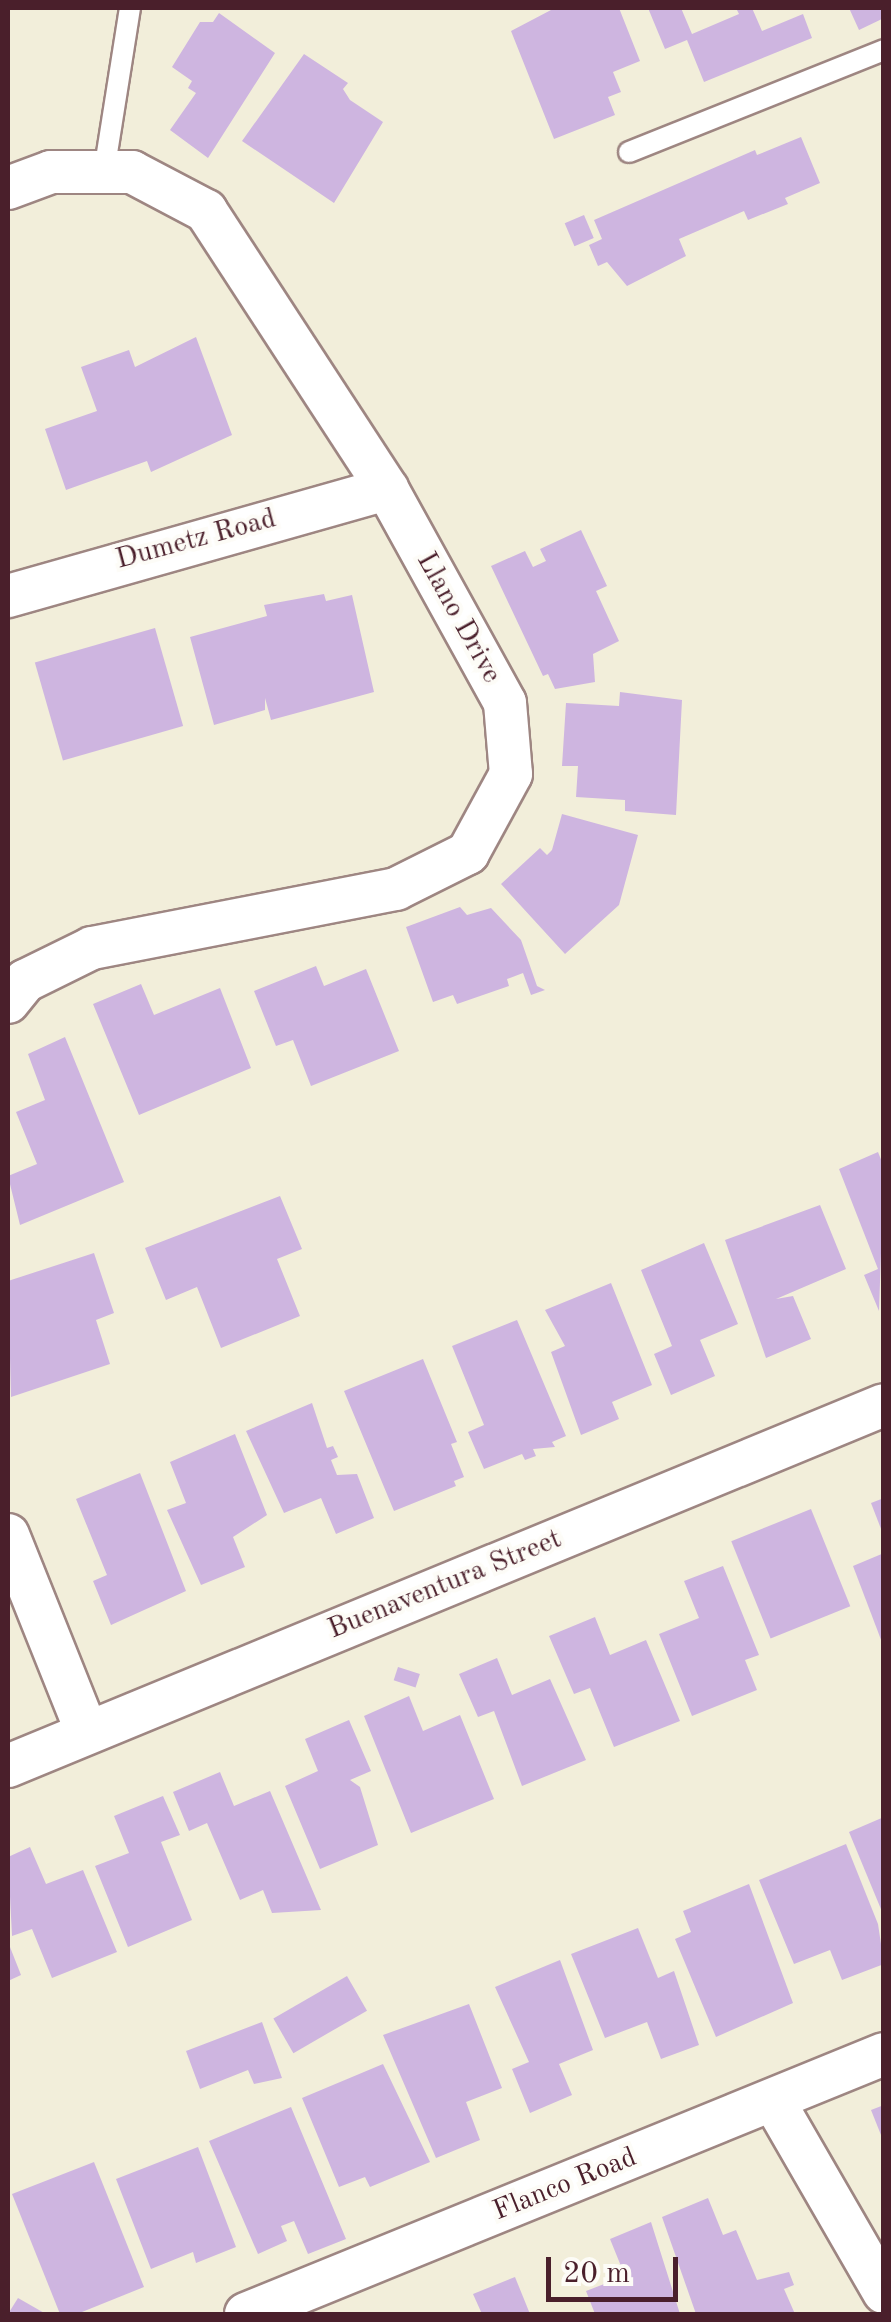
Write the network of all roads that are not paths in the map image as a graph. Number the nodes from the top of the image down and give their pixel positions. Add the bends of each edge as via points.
1 (130, 8) edge
2 (884, 50) edge
3 (628, 152) dead end
4 (104, 172) junction
5 (8, 188) edge
6 (387, 489) junction
7 (8, 596) edge
8 (8, 1002) edge
9 (884, 1405) edge
10 (8, 1535) edge
11 (87, 1732) junction
12 (8, 1766) edge
13 (884, 2054) edge
14 (774, 2100) junction
15 (884, 2292) edge
16 (246, 2314) edge

1 - 4 lane
2 - 3 lane
4 - 5 street, Llano Drive via 51,172
4 - 6 street, Llano Drive via 132,172 206,211
6 - 7 street, Dumetz Road
6 - 8 street, Llano Drive via 504,703 511,774 468,852 396,889 92,948 24,981
9 - 11 street, Buenaventura Street
10 - 11 street
11 - 12 street, Buenaventura Street
13 - 14 street, Flanco Road
14 - 15 street
14 - 16 street, Flanco Road

